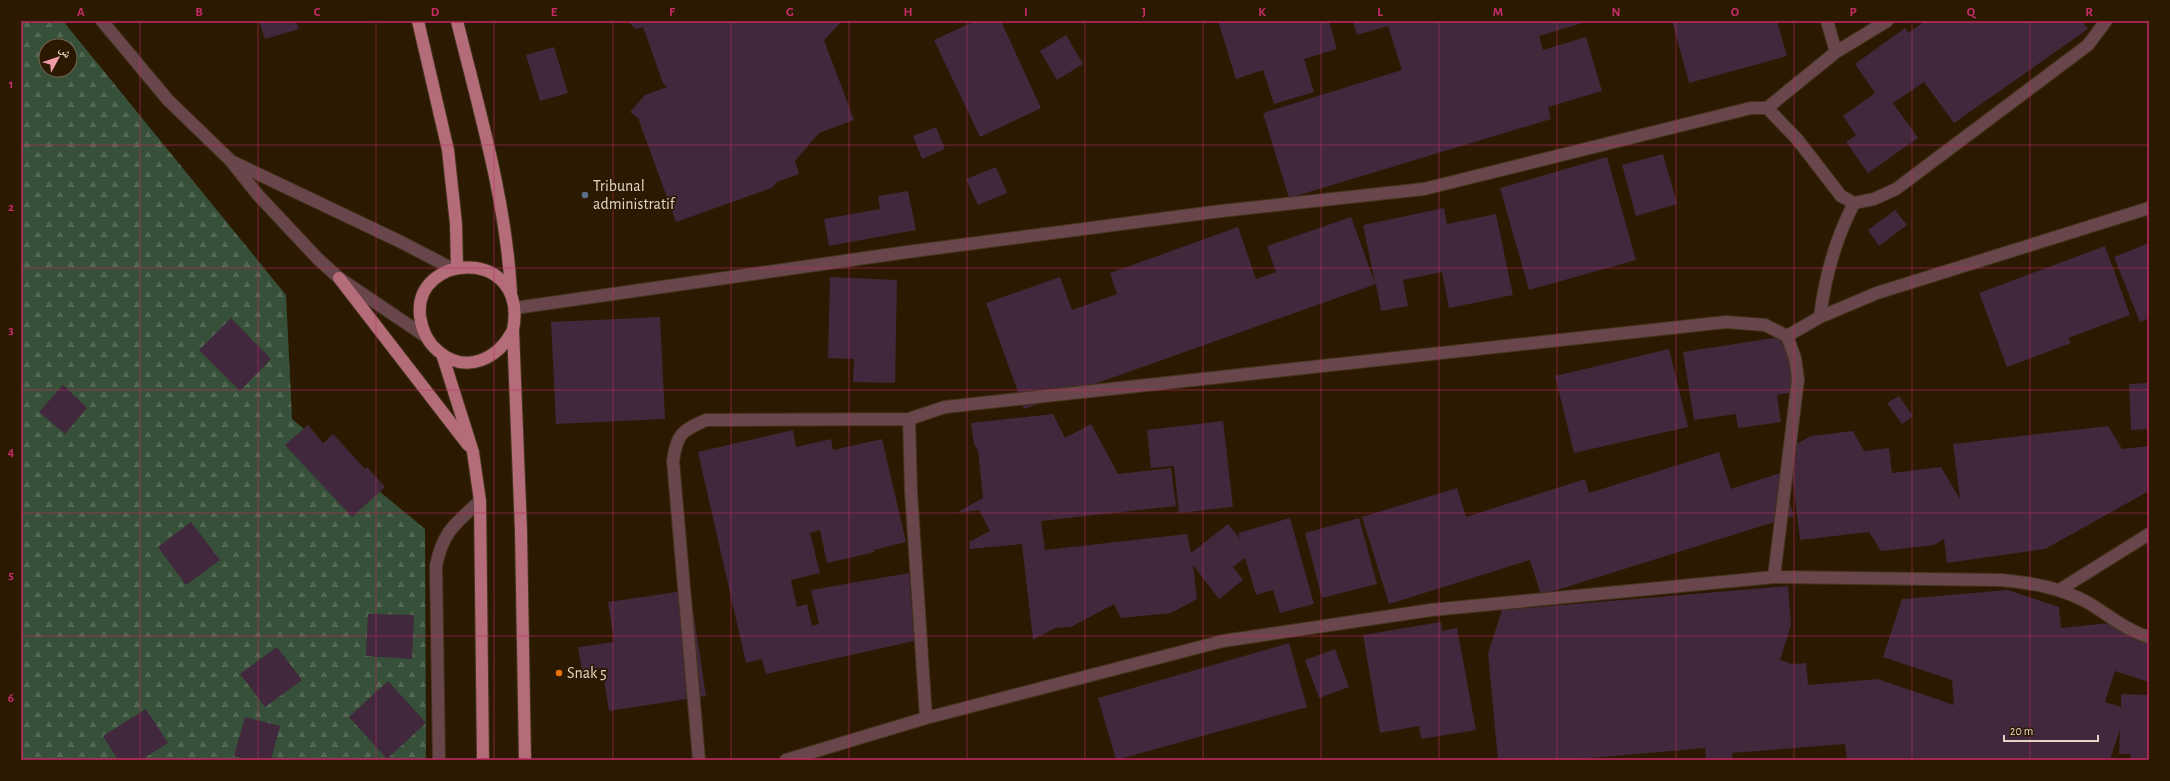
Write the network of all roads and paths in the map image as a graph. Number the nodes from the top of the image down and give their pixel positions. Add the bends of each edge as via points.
1 (102, 21) edge
2 (418, 21) edge
3 (457, 21) edge
4 (1827, 21) edge
5 (1887, 21) edge
6 (2106, 21) edge
7 (1836, 52) junction
8 (1767, 108) junction
9 (230, 160) junction
10 (1854, 203) junction
11 (2149, 208) edge
12 (455, 268) junction
13 (339, 278) junction
14 (511, 294) junction
15 (515, 308) junction
16 (1820, 317) junction
17 (513, 330) junction
18 (425, 336) junction
19 (1787, 336) junction
20 (442, 354) junction
21 (908, 418) junction
22 (474, 452) junction
23 (480, 501) junction
24 (2149, 534) edge
25 (1774, 577) junction
26 (2061, 590) junction
27 (2149, 637) edge
28 (926, 718) junction
29 (439, 760) edge
30 (483, 760) edge
31 (525, 760) edge
32 (699, 760) edge
33 (786, 760) edge

1 - 9 street via 168,100
2 - 12 main road via 448,150 455,216
3 - 14 main road via 499,200 510,270
4 - 7 street
5 - 7 street
6 - 10 street via 2088,45 1896,189 1874,199
7 - 8 street
8 - 10 street via 1797,139 1841,196
8 - 15 street via 1751,108 1424,189 1214,212 907,252
9 - 12 street
9 - 13 street via 293,235
10 - 16 street via 1841,228 1826,274
11 - 16 street via 1877,293
12 - 14 main road via 469,266 494,274
12 - 18 main road via 433,281 424,296 420,314
13 - 18 street
13 - 22 main road
14 - 15 main road
15 - 17 main road
16 - 19 street
17 - 20 main road via 499,350 489,357 465,362 453,360
17 - 31 main road via 521,530
18 - 20 main road
19 - 21 street via 1765,325 1726,322 945,407
19 - 25 street via 1796,358 1798,379
20 - 22 main road
21 - 28 street
21 - 32 street via 706,420 683,430 676,441 672,461
22 - 23 main road
23 - 29 street via 447,532 440,546 436,566
23 - 30 main road
24 - 26 street
25 - 26 street via 2001,580 2028,582
25 - 28 street via 1431,610 1223,641
26 - 27 street via 2086,602 2136,633
28 - 33 street

